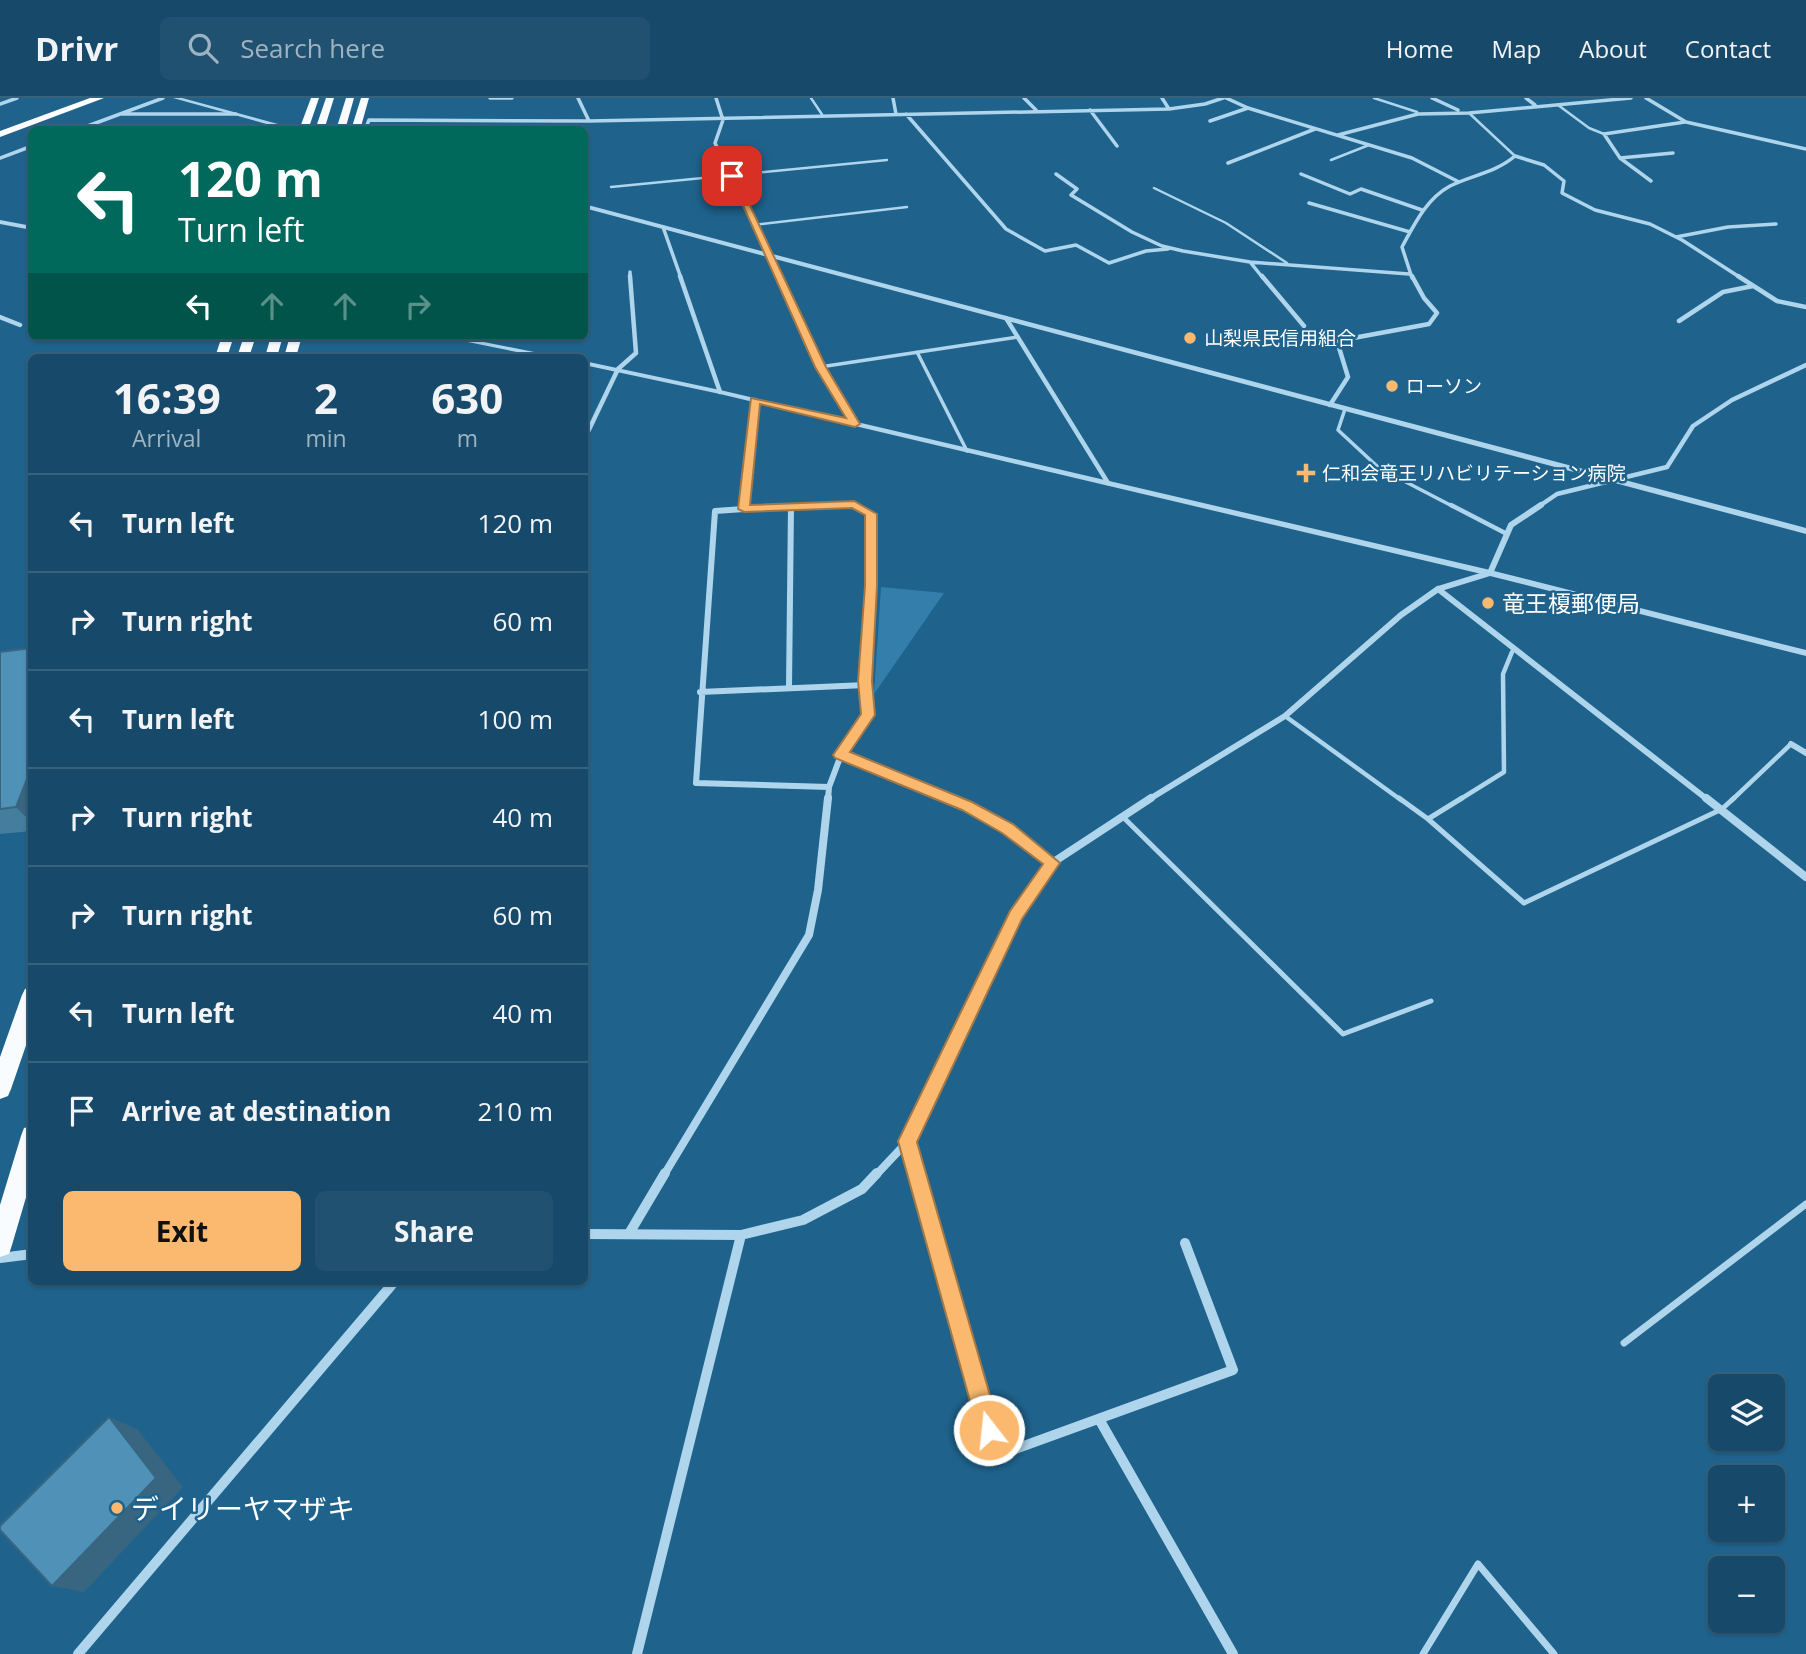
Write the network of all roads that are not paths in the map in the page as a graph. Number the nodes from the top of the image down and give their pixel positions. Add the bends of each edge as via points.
1 (16, 98) edge
2 (76, 98) edge
3 (99, 98) edge
4 (163, 98) edge
5 (176, 98) edge
6 (315, 98) edge
7 (330, 98) edge
8 (350, 98) edge
9 (365, 98) edge
10 (489, 98) edge
11 (512, 98) edge
12 (578, 98) edge
13 (716, 98) edge
14 (811, 98) edge
15 (893, 98) edge
16 (1024, 98) edge
17 (1162, 98) edge
18 (1225, 98) edge
19 (1374, 98) edge
20 (1432, 98) edge
21 (1526, 98) edge
22 (1631, 98) edge
23 (1646, 98) edge
24 (1, 103) edge
25 (1535, 105) junction
26 (1558, 105) junction
27 (1248, 108) junction
28 (1170, 109) junction
29 (1037, 110) junction
30 (1090, 110) junction
31 (1416, 112) junction
32 (1469, 113) junction
33 (120, 114) junction
34 (236, 114) junction
35 (896, 114) junction
36 (906, 114) junction
37 (823, 116) junction
38 (724, 119) junction
39 (589, 121) junction
40 (1210, 121) dead end
41 (1686, 122) junction
42 (0, 126) edge
43 (88, 126) edge
44 (282, 126) edge
45 (304, 126) edge
46 (321, 126) edge
47 (341, 126) edge
48 (356, 126) edge
49 (367, 126) edge
50 (1316, 128) junction
51 (0, 134) edge
52 (1604, 134) junction
53 (1338, 135) junction
54 (1369, 145) junction
55 (1117, 146) dead end
56 (28, 148) edge
57 (1806, 149) edge
58 (1673, 153) dead end
59 (1515, 156) junction
60 (0, 158) edge
61 (1620, 158) junction
62 (887, 160) dead end
63 (1331, 160) dead end
64 (1228, 163) dead end
65 (1056, 174) dead end
66 (1301, 174) dead end
67 (732, 176) junction
68 (1651, 181) dead end
69 (1459, 182) junction
70 (611, 187) dead end
71 (1154, 188) dead end
72 (1309, 203) dead end
73 (588, 207) edge
74 (906, 207) dead end
75 (1422, 210) junction
76 (1, 223) edge
77 (1776, 224) dead end
78 (753, 225) junction
79 (28, 227) edge
80 (663, 227) junction
81 (1410, 232) junction
82 (1676, 237) junction
83 (1172, 248) junction
84 (766, 254) junction
85 (1250, 262) junction
86 (1287, 263) junction
87 (629, 272) dead end
88 (1409, 274) junction
89 (1754, 286) junction
90 (1806, 307) edge
91 (0, 317) edge
92 (1006, 318) junction
93 (1679, 321) dead end
94 (20, 325) dead end
95 (1304, 326) dead end
96 (1018, 337) junction
97 (464, 340) edge
98 (916, 352) junction
99 (539, 354) edge
100 (588, 364) edge
101 (1806, 365) edge
102 (820, 367) junction
103 (618, 369) junction
104 (720, 392) junction
105 (755, 400) junction
106 (1330, 405) junction
107 (1345, 409) junction
108 (855, 424) junction
109 (588, 432) edge
110 (967, 451) junction
111 (1612, 479) junction
112 (1108, 484) junction
113 (791, 506) junction
114 (744, 509) junction
115 (1806, 531) edge
116 (1507, 534) junction
117 (1490, 573) junction
118 (1438, 589) junction
119 (1512, 652) junction
120 (1806, 653) edge
121 (866, 685) junction
122 (789, 688) junction
123 (701, 692) junction
124 (1285, 716) junction
125 (1791, 744) joint
126 (1806, 753) edge
127 (841, 755) junction
128 (829, 787) junction
129 (1722, 809) junction
130 (1122, 816) junction
131 (1428, 818) junction
132 (1052, 863) junction
133 (1806, 877) edge
134 (1431, 1000) dead end
135 (28, 1007) edge
136 (0, 1089) edge
137 (908, 1141) junction
138 (28, 1150) edge
139 (1806, 1204) edge
140 (630, 1232) junction
141 (588, 1234) edge
142 (741, 1235) junction
143 (1185, 1243) dead end
144 (0, 1245) edge
145 (28, 1254) edge
146 (0, 1258) edge
147 (392, 1285) edge
148 (1623, 1343) dead end
149 (1099, 1419) junction
150 (78, 1654) edge
151 (637, 1654) edge
152 (1233, 1654) edge
153 (1423, 1654) edge
154 (1554, 1654) edge

1 - 24 street
2 - 42 highway
3 - 51 highway
4 - 33 street
5 - 34 street
6 - 45 highway
7 - 46 highway
8 - 47 highway
9 - 48 highway
10 - 11 street
12 - 39 street
13 - 38 street
14 - 37 lane
15 - 35 street
16 - 29 street
17 - 28 street
18 - 27 street
18 - 28 street
19 - 31 lane
20 - 32 street
21 - 25 street
22 - 26 street
23 - 41 street
25 - 26 street
25 - 32 street
26 - 52 lane
27 - 40 street
27 - 50 street
28 - 30 street
29 - 30 street
29 - 36 street
30 - 55 street
31 - 32 street
31 - 53 street
32 - 59 lane
33 - 34 street
33 - 43 street
34 - 44 street
35 - 36 street
35 - 37 street
36 - 83 street via 1006,229 1045,251 1076,245 1110,263
37 - 38 street
38 - 39 street
38 - 67 street via 715,143
39 - 49 street via 369,120
41 - 52 street
41 - 57 street
50 - 53 street
50 - 64 street
52 - 61 street
53 - 54 street
54 - 63 lane
54 - 69 street via 1412,158
56 - 60 street
58 - 61 street
59 - 69 street via 1500,170
59 - 82 street via 1545,165 1564,181 1562,193 1577,203 1650,224
61 - 68 street
62 - 67 lane
65 - 83 street via 1077,189 1071,195 1132,232
66 - 75 street via 1350,194 1361,189
67 - 70 lane
67 - 78 street
69 - 75 street
71 - 86 lane via 1226,223
72 - 81 street
73 - 80 street
74 - 78 lane
75 - 81 street
76 - 79 street
77 - 82 street
78 - 84 street
80 - 84 street
80 - 104 street
81 - 88 street via 1402,247
82 - 89 street
83 - 85 street
84 - 92 street
84 - 102 street
85 - 86 street
85 - 95 street
86 - 88 street
87 - 103 street via 636,353
88 - 106 street via 1437,313 1429,324 1337,341 1348,377
89 - 90 street via 1777,301
89 - 93 street via 1723,292
91 - 94 street
92 - 96 street
92 - 106 street
96 - 98 lane
96 - 112 street
97 - 99 street
98 - 102 lane
98 - 110 lane
100 - 103 street
101 - 111 street via 1732,400 1693,426 1667,467
102 - 108 street
103 - 104 street
103 - 109 street
104 - 105 street
105 - 108 street
105 - 114 street
106 - 107 street
107 - 111 street
107 - 116 lane via 1338,430 1379,468
108 - 110 street
110 - 112 street
111 - 115 street
111 - 116 street via 1557,494 1511,524
112 - 117 street
113 - 114 street
113 - 121 street via 854,504 871,514
113 - 122 street
114 - 123 street via 715,511
116 - 117 street
117 - 118 street
117 - 120 street
118 - 119 street
118 - 124 street via 1401,615
119 - 129 street
119 - 131 lane via 1503,674 1504,772
121 - 122 street
121 - 127 street via 868,715
122 - 123 street
123 - 128 street via 696,783
124 - 130 street
124 - 131 lane
125 - 126 street
125 - 129 lane
127 - 128 street
127 - 132 street via 967,806 1008,829
128 - 140 street via 809,935
129 - 131 lane via 1524,903
129 - 133 street
130 - 132 street
130 - 134 lane via 1343,1034
132 - 137 street via 1016,915
135 - 136 highway
137 - 142 street via 862,1189 803,1220
137 - 149 street via 996,1456
138 - 144 highway
139 - 148 lane
140 - 141 street
140 - 142 street
142 - 151 street
143 - 149 street via 1233,1370
145 - 146 street
147 - 150 street
149 - 152 street
153 - 154 lane via 1478,1564

